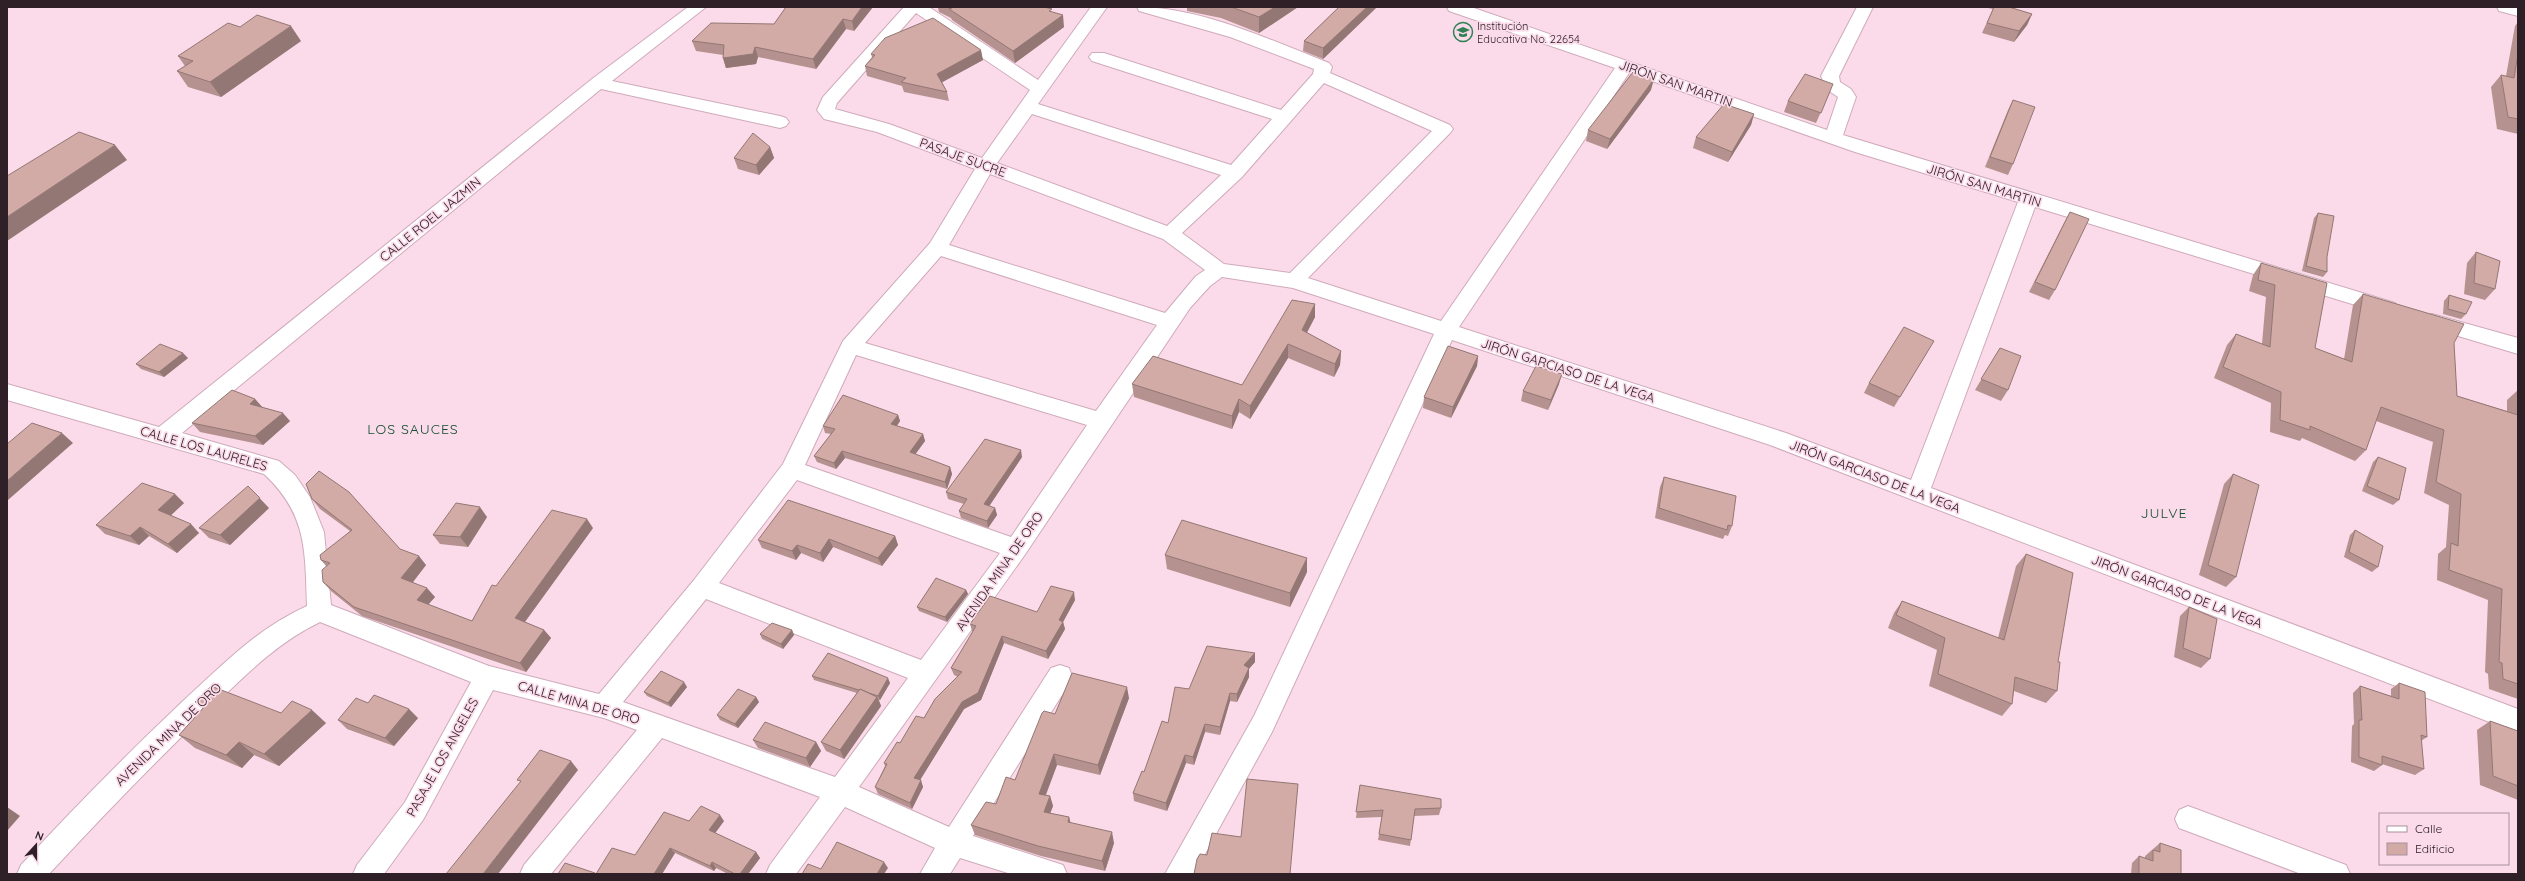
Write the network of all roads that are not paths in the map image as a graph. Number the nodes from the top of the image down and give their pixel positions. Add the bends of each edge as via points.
1 (698, 7) edge
2 (913, 7) edge
3 (918, 7) edge
4 (1099, 7) edge
5 (1145, 7) edge
6 (1454, 7) edge
7 (1865, 7) edge
8 (2505, 7) edge
9 (2518, 11) edge
10 (1098, 57) dead end
11 (1626, 65) junction
12 (1321, 75) junction
13 (598, 83) junction
14 (1040, 89) junction
15 (1028, 107) junction
16 (1284, 117) junction
17 (780, 122) dead end
18 (1833, 138) junction
19 (986, 165) junction
20 (1235, 173) junction
21 (2029, 199) junction
22 (1170, 234) junction
23 (937, 248) junction
24 (1219, 270) junction
25 (1294, 282) junction
26 (1170, 322) junction
27 (1446, 330) junction
28 (850, 346) junction
29 (2518, 346) edge
30 (7, 392) edge
31 (1101, 420) junction
32 (164, 435) junction
33 (792, 469) junction
34 (1918, 493) junction
35 (1016, 549) junction
36 (702, 587) junction
37 (319, 611) junction
38 (925, 673) junction
39 (1060, 676) dead end
40 (487, 677) junction
41 (604, 707) junction
42 (2518, 721) edge
43 (657, 725) junction
44 (839, 791) junction
45 (2188, 819) dead end
46 (954, 843) junction
47 (31, 874) edge
48 (367, 874) edge
49 (534, 874) edge
50 (780, 874) edge
51 (934, 874) edge
52 (1053, 874) edge
53 (1179, 874) edge
54 (2336, 874) edge

1 - 13 street, CALLE ROEL JAZMIN
2 - 19 street, PASAJE SUCRE via 829,102 826,110 830,115 883,128
3 - 14 street
4 - 14 street
5 - 12 street via 1236,33 1323,67
6 - 11 street, JIRÓN SAN MARTIN
7 - 18 street via 1830,76 1829,82 1845,93 1847,98
8 - 9 street
10 - 16 street
11 - 18 street, JIRÓN SAN MARTIN
11 - 27 street
12 - 16 street
12 - 25 street via 1444,129
13 - 17 street
13 - 32 street, CALLE ROEL JAZMIN
14 - 15 street
15 - 19 street
15 - 20 street
16 - 20 street
18 - 21 street, JIRÓN SAN MARTIN
19 - 22 street, PASAJE SUCRE
19 - 23 street
20 - 22 street
21 - 29 street, JIRÓN SAN MARTIN
21 - 34 street
22 - 24 street, PASAJE SUCRE
23 - 26 street
23 - 28 street
24 - 25 street, JIRÓN GARCIASO DE LA VEGA
24 - 26 street, AVENIDA MINA DE ORO via 1203,281
25 - 27 street, JIRÓN GARCIASO DE LA VEGA
26 - 31 street, AVENIDA MINA DE ORO
27 - 34 street, JIRÓN GARCIASO DE LA VEGA via 1778,439
27 - 53 street via 1263,724
28 - 31 street
28 - 33 street
30 - 32 street, CALLE LOS LAURELES
31 - 35 street, AVENIDA MINA DE ORO
32 - 37 street, CALLE LOS LAURELES via 271,467 287,479 300,498 312,525
33 - 35 street
33 - 36 street
34 - 42 street, JIRÓN GARCIASO DE LA VEGA
35 - 38 street, AVENIDA MINA DE ORO
36 - 38 street
36 - 41 street
37 - 40 street, CALLE MINA DE ORO
37 - 47 street, AVENIDA MINA DE ORO via 286,627 256,649 120,778
38 - 44 street, AVENIDA MINA DE ORO
39 - 46 street
40 - 41 street, CALLE MINA DE ORO
40 - 48 street, PASAJE LOS ANGELES via 414,811
41 - 43 street, CALLE MINA DE ORO
43 - 44 street, CALLE MINA DE ORO
43 - 49 street
44 - 46 street, CALLE MINA DE ORO
44 - 50 street, AVENIDA MINA DE ORO
45 - 54 street
46 - 51 street
46 - 52 street, CALLE MINA DE ORO

